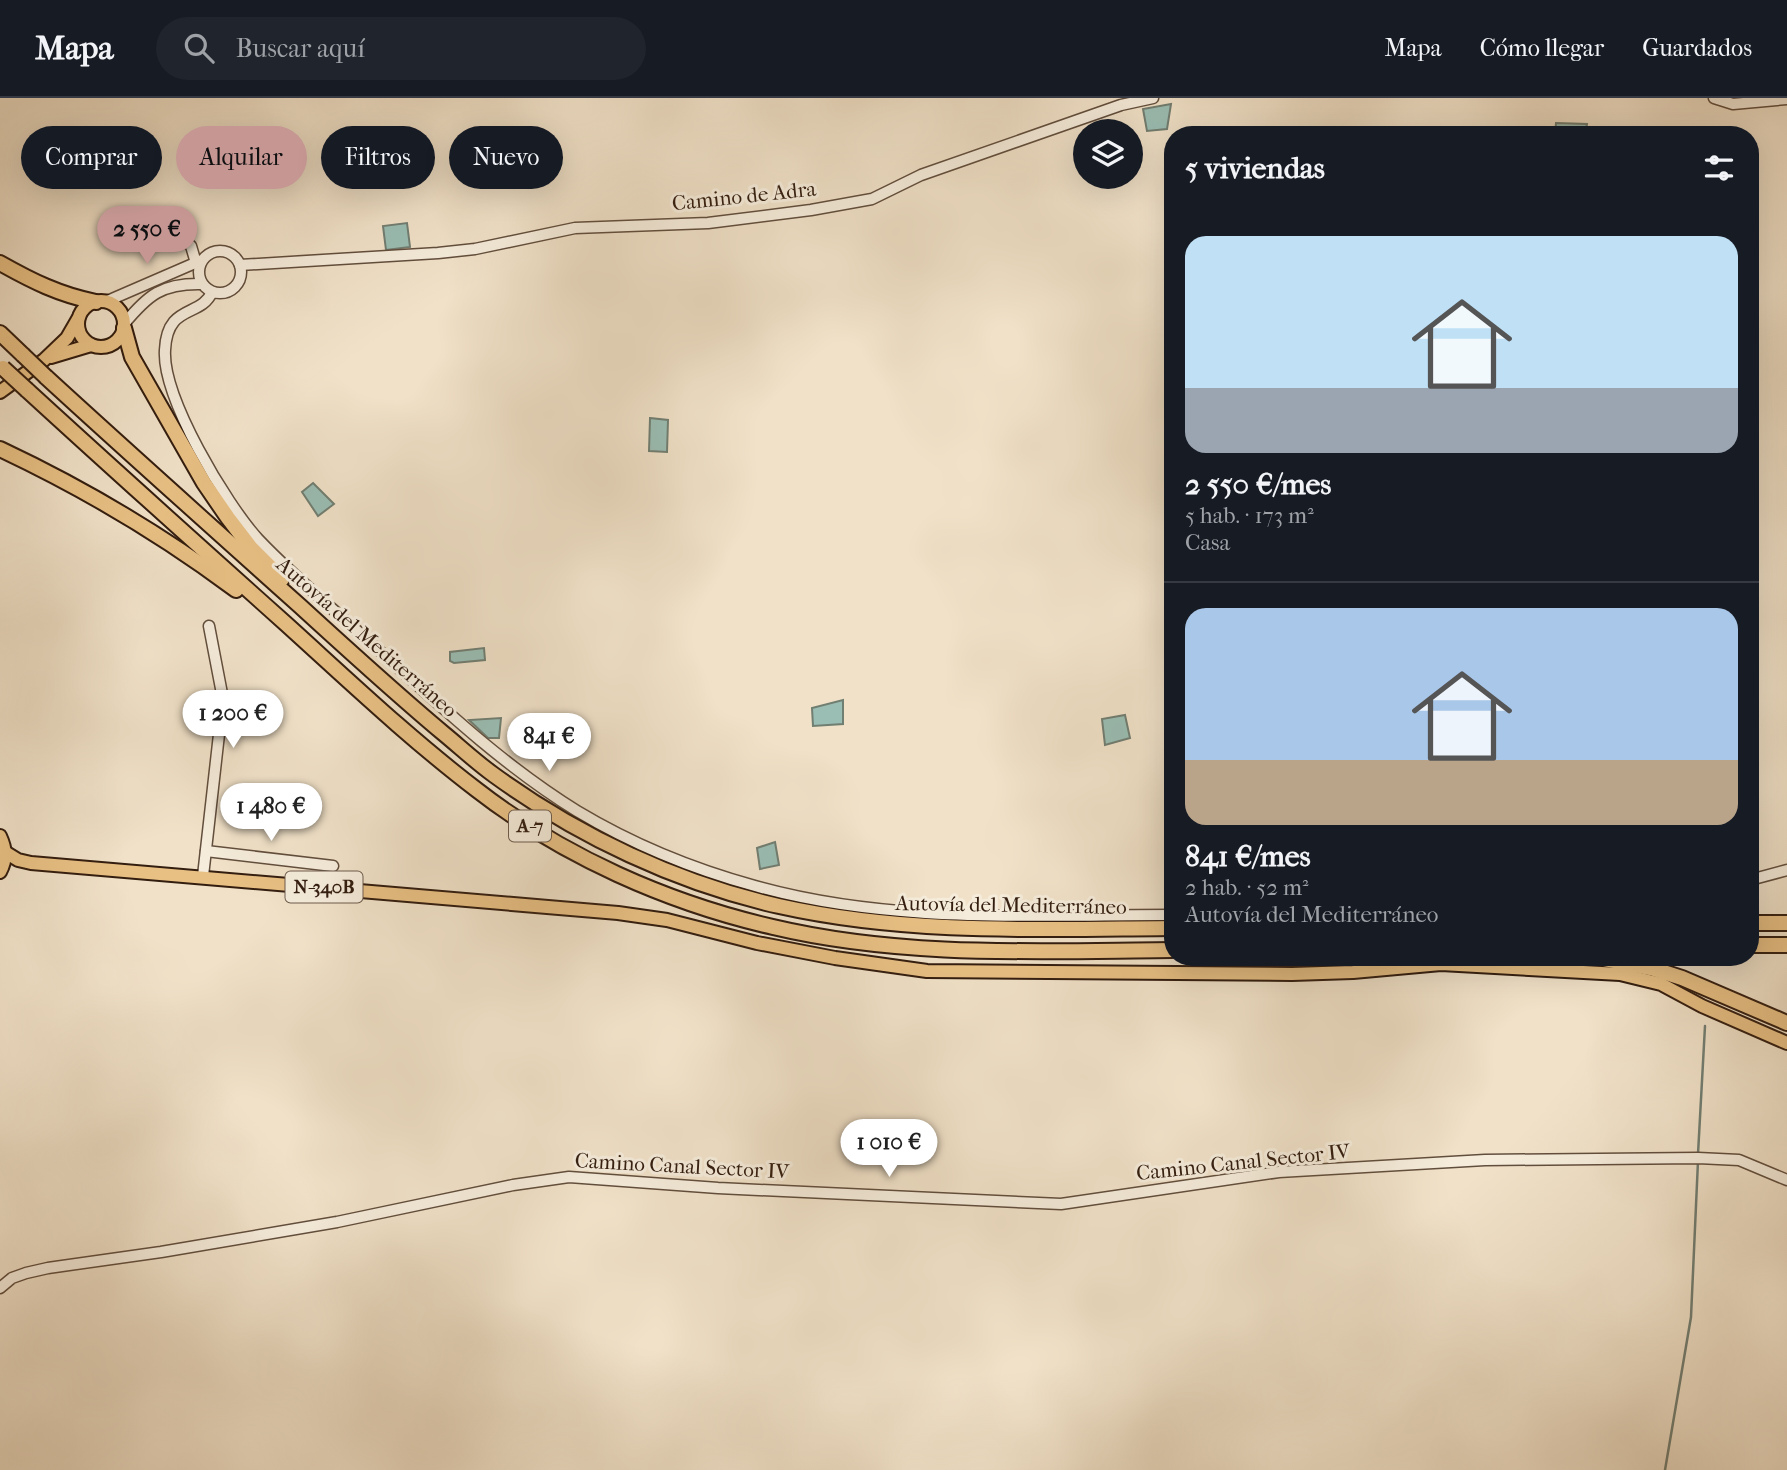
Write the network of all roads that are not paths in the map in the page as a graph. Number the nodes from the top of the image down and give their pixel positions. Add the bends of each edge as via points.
1 (1153, 98) edge
2 (1714, 98) edge
3 (1787, 99) edge
4 (184, 240) dead end
5 (199, 261) junction
6 (0, 263) edge
7 (240, 265) junction
8 (202, 284) junction
9 (212, 292) junction
10 (100, 302) junction
11 (79, 316) junction
12 (124, 326) junction
13 (0, 333) edge
14 (91, 345) junction
15 (44, 360) junction
16 (2, 366) edge
17 (2, 388) edge
18 (0, 449) edge
19 (209, 626) dead end
20 (355, 656) junction
21 (340, 672) junction
22 (0, 836) edge
23 (206, 851) junction
24 (5, 852) junction
25 (31, 863) junction
26 (333, 866) dead end
27 (1787, 870) edge
28 (1, 871) edge
29 (203, 876) junction
30 (1759, 878) edge
31 (1164, 915) edge
32 (1759, 923) edge
33 (1787, 923) edge
34 (1164, 928) edge
35 (1759, 945) edge
36 (1787, 945) edge
37 (1164, 950) edge
38 (1419, 966) edge
39 (1477, 966) edge
40 (1639, 966) edge
41 (1787, 1023) edge
42 (1787, 1043) edge
43 (1787, 1180) edge
44 (0, 1289) edge

1 - 7 street, Camino de Adra via 956,162 872,199 708,223 575,228 475,249
2 - 3 street via 1733,104
4 - 5 street
5 - 7 street via 221,251
5 - 8 street
5 - 10 street
6 - 10 highway via 42,287
7 - 9 street via 240,279 232,290
8 - 9 street
8 - 12 street via 161,290 147,298
9 - 31 street via 206,303 173,322 165,362 173,393 226,495 289,570 457,722 523,775 578,811 695,866 755,886 816,899 944,914
10 - 11 main road via 89,304
10 - 12 main road via 120,312
11 - 14 main road via 81,336
11 - 15 main road via 67,338
12 - 14 main road via 111,345
12 - 20 highway via 132,356 228,518
13 - 20 highway, Autovía del Mediterráneo / A-7, bridge
14 - 15 main road
15 - 17 main road
16 - 21 highway, Autovía del Mediterráneo / A-7, bridge
18 - 21 highway via 139,522 215,574
19 - 23 street via 223,699
20 - 34 highway, Autovía del Mediterráneo / A-7 via 492,773 531,800 658,867 736,895 832,917 925,927
21 - 37 highway, Autovía del Mediterráneo / A-7 via 478,791 519,819 650,888 719,913 828,939 911,948
22 - 24 main road, N-340B
23 - 26 street
23 - 29 street
24 - 25 main road, N-340B
24 - 28 main road, N-340B
25 - 28 main road, N-340B
25 - 29 main road, N-340B
27 - 30 street
29 - 38 main road, N-340B via 618,913 835,958 928,971 1293,974
32 - 33 highway
35 - 36 highway
39 - 42 main road, N-340B via 1620,974 1661,984
40 - 41 highway via 1682,978
43 - 44 street, Camino Canal Sector IV via 1739,1160 1485,1160 1279,1172 1061,1204 569,1177 337,1222 48,1268 12,1278

